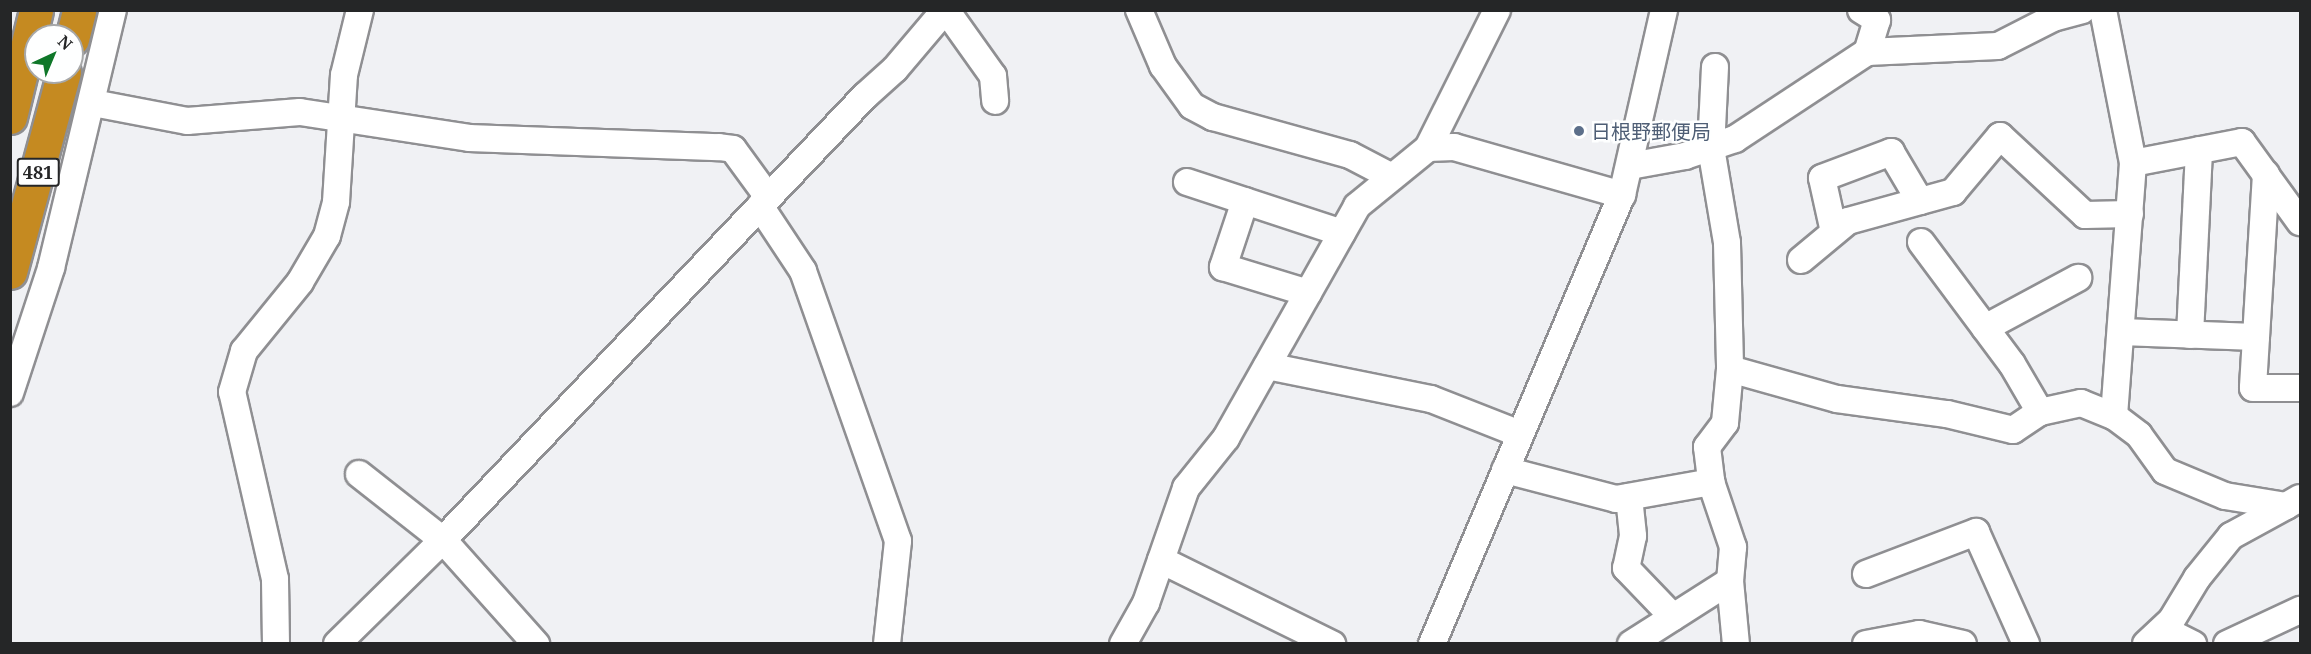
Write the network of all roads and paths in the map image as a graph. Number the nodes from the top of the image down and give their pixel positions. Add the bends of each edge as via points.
1 (360, 10) edge
2 (945, 10) edge
3 (1139, 10) edge
4 (1497, 10) edge
5 (1664, 10) edge
6 (1861, 10) edge
7 (2082, 10) edge
8 (2103, 10) edge
9 (27, 12) edge
10 (110, 17) edge
11 (1867, 52) junction
12 (1714, 67) dead end
13 (10, 79) edge
14 (48, 84) edge
15 (61, 84) edge
16 (995, 101) dead end
17 (93, 103) junction
18 (343, 116) junction
19 (10, 117) edge
20 (1428, 148) junction
21 (1711, 148) junction
22 (2199, 150) junction
23 (79, 156) junction
24 (2133, 163) junction
25 (1629, 166) junction
26 (2266, 174) junction
27 (1392, 177) junction
28 (36, 180) junction
29 (1187, 182) dead end
30 (1622, 195) junction
31 (1245, 201) junction
32 (1920, 201) junction
33 (764, 202) junction
34 (2130, 214) junction
35 (10, 219) edge
36 (2301, 222) edge
37 (1834, 231) junction
38 (1342, 233) junction
39 (1921, 242) dead end
40 (1801, 260) dead end
41 (10, 272) edge
42 (2078, 278) dead end
43 (1308, 293) junction
44 (1985, 328) junction
45 (2121, 332) junction
46 (2190, 335) junction
47 (2256, 337) junction
48 (10, 343) edge
49 (1267, 366) junction
50 (1730, 369) junction
51 (14, 383) edge
52 (2301, 388) edge
53 (2040, 412) junction
54 (2114, 416) junction
55 (1520, 434) junction
56 (1505, 470) junction
57 (359, 474) dead end
58 (1711, 482) junction
59 (1629, 497) junction
60 (2293, 502) edge
61 (443, 540) junction
62 (1161, 560) junction
63 (1866, 574) dead end
64 (1730, 581) junction
65 (2301, 610) edge
66 (1673, 617) junction
67 (2154, 636) edge
68 (276, 644) edge
69 (337, 644) edge
70 (536, 644) edge
71 (887, 644) edge
72 (1123, 644) edge
73 (1332, 644) edge
74 (1432, 644) edge
75 (1631, 644) edge
76 (1736, 644) edge
77 (1866, 644) edge
78 (1963, 644) edge
79 (2026, 644) edge
80 (2193, 644) edge
81 (2227, 644) edge

1 - 18 street via 344,75
2 - 16 street via 993,76
2 - 33 street via 895,69
3 - 27 street via 1163,66 1192,106 1213,117 1350,155
4 - 20 street
5 - 25 street
6 - 11 street via 1877,20
7 - 11 street via 2054,18 1998,46
8 - 24 street
9 - 13 highway
9 - 19 highway
10 - 17 street
11 - 21 street via 1769,120
12 - 21 street
14 - 35 highway
15 - 28 highway, 481
17 - 18 street via 187,121 300,112
17 - 23 street
18 - 33 street via 469,138 732,149
18 - 68 street via 336,201 327,236 300,282 244,351 232,392 275,579
20 - 27 street
20 - 30 street via 1454,147
21 - 25 street
21 - 50 street via 1727,243
22 - 24 street
22 - 26 street via 2242,142
22 - 46 street
23 - 28 street via 61,173
23 - 51 street via 51,268
24 - 34 street
25 - 30 street
26 - 36 street
26 - 47 street
27 - 38 street via 1357,206
28 - 41 highway, 481
29 - 31 street
30 - 55 street
31 - 38 street
31 - 43 street via 1223,267
32 - 34 street via 1953,192 2000,136 2085,215
32 - 37 street via 1848,221
32 - 37 street via 1891,152 1822,178
33 - 61 street
33 - 71 street via 803,271 898,541
34 - 45 street
37 - 40 street
38 - 43 street
39 - 44 street
42 - 44 street
43 - 49 street
44 - 53 street
45 - 46 street
45 - 54 street
46 - 47 street
47 - 52 street via 2253,388
48 - 51 street
49 - 55 street via 1431,399
49 - 62 street via 1226,438 1186,488
50 - 53 street via 1837,399 1947,414 2013,430
50 - 58 street via 1725,423 1707,447
53 - 54 street via 2082,403
54 - 60 street via 2139,435 2165,471 2225,496
55 - 56 street
56 - 59 street via 1616,500
56 - 74 street
57 - 61 street
58 - 59 street
58 - 64 street via 1733,547
59 - 66 street via 1633,536 1626,568
60 - 67 street via 2231,536
61 - 69 street
61 - 70 street
62 - 72 street via 1146,603
62 - 73 street
63 - 79 street via 1976,532
64 - 66 street
64 - 76 street
65 - 81 street
66 - 75 street
67 - 80 street
77 - 78 street via 1919,634

